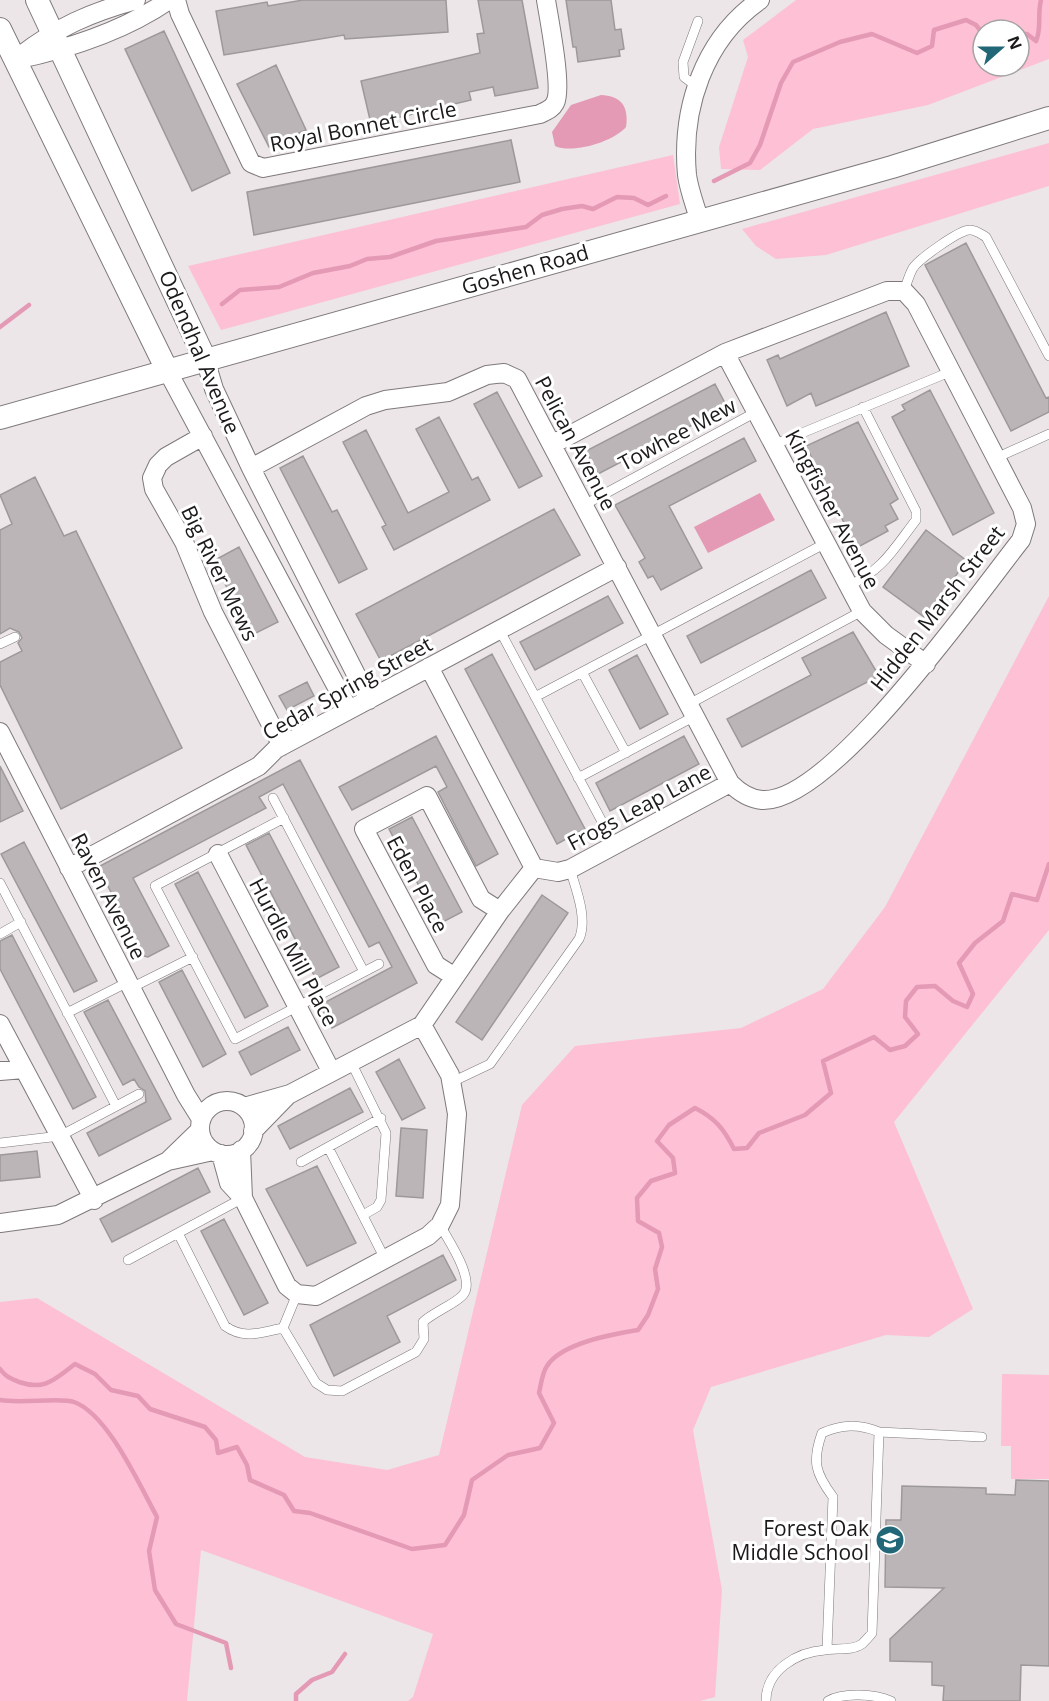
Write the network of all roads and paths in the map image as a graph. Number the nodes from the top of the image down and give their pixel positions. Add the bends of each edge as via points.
1 (38, 0) edge
2 (136, 0) edge
3 (169, 0) edge
4 (176, 0) edge
5 (546, 0) edge
6 (758, 1) edge
7 (698, 21) dead end
8 (0, 29) edge
9 (56, 41) junction
10 (15, 60) junction
11 (696, 86) junction
12 (1049, 118) edge
13 (699, 219) junction
14 (904, 291) junction
15 (725, 354) junction
16 (1049, 356) edge
17 (205, 359) junction
18 (167, 370) junction
19 (952, 371) junction
20 (863, 407) junction
21 (756, 412) junction
22 (0, 418) edge
23 (1049, 434) edge
24 (203, 435) junction
25 (553, 444) junction
26 (773, 445) junction
27 (996, 458) junction
28 (251, 468) junction
29 (584, 505) junction
30 (824, 544) junction
31 (617, 567) junction
32 (848, 586) junction
33 (862, 610) junction
34 (499, 629) junction
35 (652, 635) junction
36 (15, 637) dead end
37 (0, 644) edge
38 (926, 664) junction
39 (429, 667) junction
40 (582, 672) junction
41 (535, 697) junction
42 (369, 700) junction
43 (349, 710) junction
44 (692, 710) junction
45 (0, 732) edge
46 (282, 746) junction
47 (626, 753) junction
48 (578, 778) junction
49 (730, 783) junction
50 (273, 798) dead end
51 (284, 819) junction
52 (615, 846) junction
53 (218, 854) junction
54 (69, 868) junction
55 (534, 868) junction
56 (570, 869) junction
57 (0, 882) edge
58 (500, 911) junction
59 (21, 922) junction
60 (0, 934) edge
61 (193, 957) junction
62 (379, 964) dead end
63 (364, 972) junction
64 (455, 977) junction
65 (129, 985) junction
66 (297, 1006) junction
67 (68, 1013) junction
68 (0, 1024) edge
69 (422, 1025) junction
70 (351, 1062) junction
71 (24, 1069) junction
72 (0, 1071) edge
73 (331, 1071) junction
74 (178, 1080) junction
75 (452, 1082) junction
76 (139, 1094) dead end
77 (290, 1094) junction
78 (219, 1102) junction
79 (116, 1106) junction
80 (244, 1107) junction
81 (381, 1118) junction
82 (201, 1124) junction
83 (253, 1131) junction
84 (60, 1136) junction
85 (0, 1143) edge
86 (328, 1147) junction
87 (242, 1150) junction
88 (217, 1152) junction
89 (168, 1161) junction
90 (300, 1162) dead end
91 (243, 1198) junction
92 (94, 1200) junction
93 (363, 1215) junction
94 (0, 1223) edge
95 (440, 1225) junction
96 (178, 1233) junction
97 (128, 1260) dead end
98 (386, 1261) junction
99 (297, 1294) junction
100 (283, 1328) junction
101 (879, 1432) junction
102 (982, 1437) dead end
103 (827, 1649) junction
104 (766, 1701) edge
105 (828, 1701) edge
106 (891, 1701) edge

1 - 9 street, Odendhal Avenue
2 - 9 street via 109,7
3 - 9 street via 152,12
4 - 5 street, Royal Bonnet Circle via 251,163 263,168 549,109 555,103 558,86
6 - 11 street via 729,26
7 - 11 lane via 683,62 684,77
8 - 10 street, Odendhal Avenue
9 - 10 street
9 - 17 street, Odendhal Avenue
10 - 18 street, Odendhal Avenue
11 - 13 street via 686,146 687,177
12 - 13 street, Goshen Road via 892,167
13 - 17 street, Goshen Road
14 - 15 street via 886,291
14 - 16 lane via 914,266 936,248 963,232 979,232 986,237
14 - 19 street, Hidden Marsh Street via 916,304
15 - 21 street, Kingfisher Avenue
15 - 25 street
17 - 18 street, Goshen Road
17 - 28 street, Odendhal Avenue via 214,389
18 - 22 street, Goshen Road
18 - 24 street, Odendhal Avenue
19 - 20 lane
19 - 27 street, Hidden Marsh Street
20 - 26 lane
20 - 32 lane via 916,512 916,520 882,565 870,576
21 - 26 street, Kingfisher Avenue
21 - 29 lane, Towhee Mew
23 - 27 lane
24 - 43 street, Odendhal Avenue
24 - 46 street, Big River Mews via 158,465 152,478 154,489 184,542 218,622
25 - 28 street, Pelican Avenue via 517,380 504,373 487,375 448,392 366,406
25 - 29 street, Pelican Avenue
26 - 30 street, Kingfisher Avenue
27 - 38 street, Hidden Marsh Street via 1022,508 1025,531
28 - 42 street, Odendhal Avenue
29 - 31 street, Pelican Avenue
30 - 32 street, Kingfisher Avenue
30 - 35 lane
31 - 34 street, Cedar Spring Street
31 - 35 street, Pelican Avenue
32 - 33 street, Kingfisher Avenue
33 - 38 street, Kingfisher Avenue
33 - 44 lane
34 - 39 street, Cedar Spring Street
34 - 41 lane
35 - 40 lane
35 - 44 street, Pelican Avenue
36 - 37 lane
38 - 49 street, Hidden Marsh Street via 840,756 812,778 763,800 739,792
39 - 42 street, Cedar Spring Street
39 - 55 street
40 - 41 lane
40 - 47 lane
41 - 48 lane
42 - 43 street, Cedar Spring Street
43 - 46 street, Cedar Spring Street
44 - 47 lane
44 - 49 street, Pelican Avenue
45 - 54 street, Raven Avenue
46 - 54 street, Cedar Spring Street via 258,766
47 - 48 lane
48 - 52 lane
49 - 52 street, Frogs Leap Lane
50 - 51 lane
51 - 53 lane
51 - 63 lane
52 - 56 street, Frogs Leap Lane
53 - 61 lane via 155,886
53 - 66 street, Hurdle Mill Place
54 - 65 street, Raven Avenue
55 - 56 street, Frogs Leap Lane via 558,872
55 - 58 street
56 - 75 lane via 582,920 579,939 490,1064
57 - 59 lane
58 - 64 street
58 - 64 street, Eden Place via 481,899 427,796 364,829 436,965
59 - 60 lane
59 - 67 lane
61 - 65 lane
61 - 66 lane via 235,1039
62 - 63 lane
63 - 66 lane
64 - 69 street
65 - 67 lane
65 - 74 street, Raven Avenue
66 - 73 street, Hurdle Mill Place
67 - 79 lane
68 - 71 street
69 - 70 street
69 - 75 street
70 - 73 street
70 - 81 lane
71 - 72 street
71 - 84 street
73 - 77 street
74 - 78 street
74 - 82 street, Raven Avenue
75 - 95 street via 457,1114 450,1205
76 - 79 lane
77 - 80 street
77 - 83 street
78 - 80 street
78 - 82 street via 211,1106
79 - 84 lane
80 - 83 street
81 - 86 lane
81 - 93 lane via 386,1133 381,1200
82 - 88 street via 207,1145
82 - 89 street
83 - 87 street
84 - 85 lane
84 - 92 street
86 - 90 lane
86 - 93 lane
87 - 88 street
87 - 91 street
88 - 89 street
88 - 91 street via 229,1183
89 - 92 street
91 - 96 lane
91 - 99 street via 287,1286
92 - 94 street via 58,1215
93 - 98 lane
95 - 98 street
95 - 100 lane via 468,1282 463,1294 423,1322 424,1339 416,1352 342,1391 327,1390 316,1383
96 - 97 lane
96 - 100 lane via 225,1326 247,1335
98 - 99 street via 316,1296
99 - 100 lane
101 - 102 lane
101 - 103 lane via 872,1633 850,1648
101 - 103 lane via 840,1425 822,1433 816,1452 819,1478 833,1497
103 - 104 lane via 804,1653 787,1662 775,1674 766,1691
105 - 106 lane via 836,1696 882,1697

